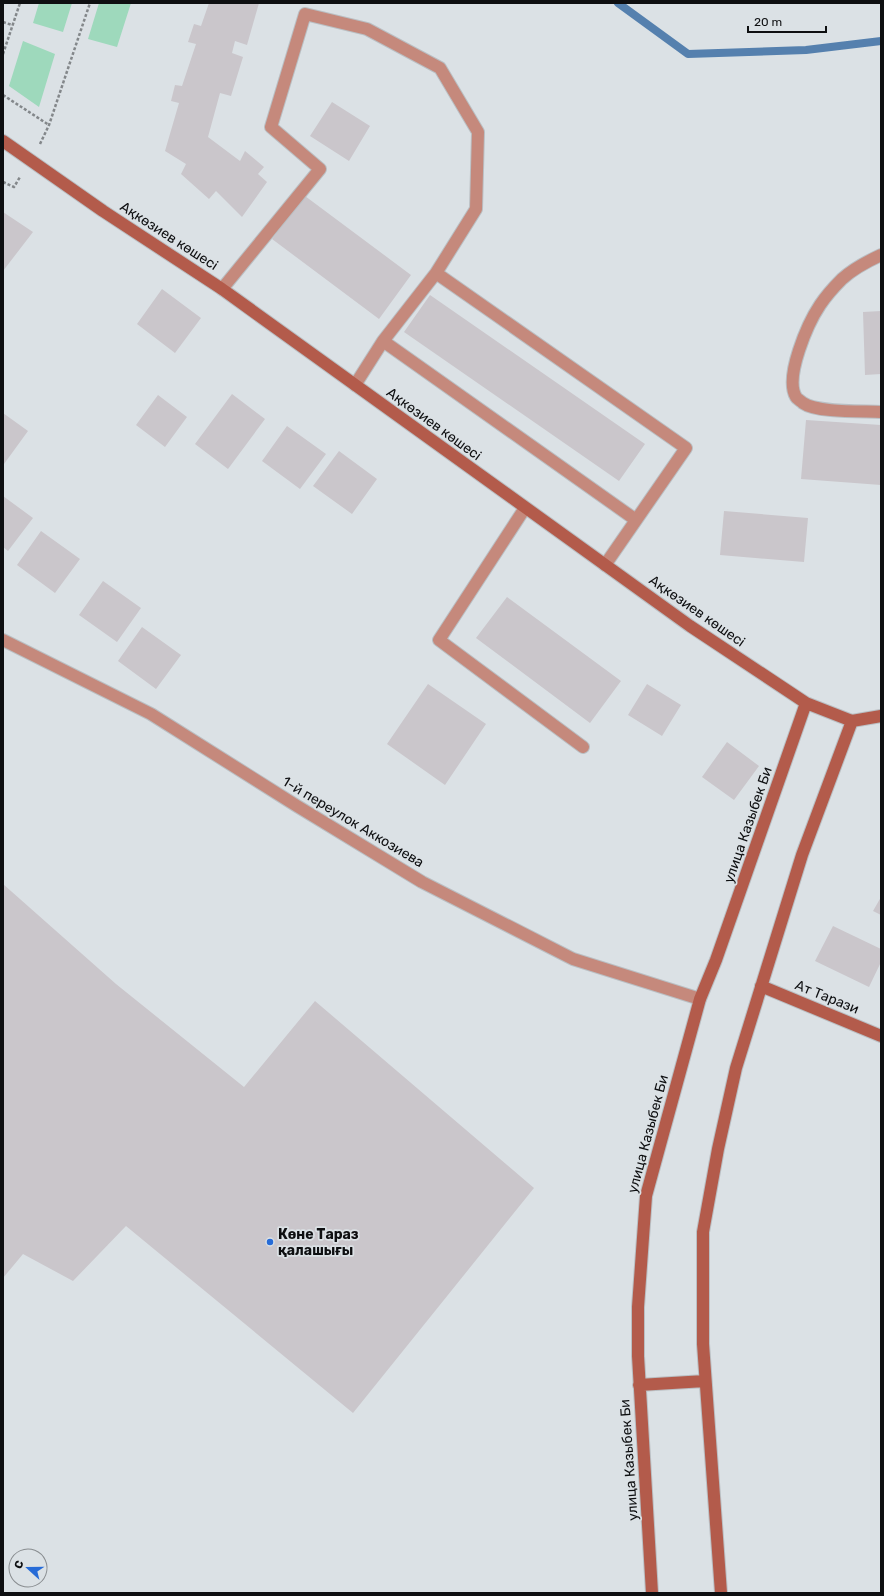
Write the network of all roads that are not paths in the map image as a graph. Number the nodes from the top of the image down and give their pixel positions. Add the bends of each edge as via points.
1 (3, 141) edge
2 (881, 255) edge
3 (436, 273) junction
4 (222, 289) junction
5 (383, 341) junction
6 (354, 385) junction
7 (881, 412) edge
8 (525, 508) junction
9 (636, 520) junction
10 (605, 565) junction
11 (3, 640) edge
12 (806, 703) junction
13 (881, 716) edge
14 (852, 721) junction
15 (583, 747) dead end
16 (761, 986) junction
17 (700, 999) junction
18 (881, 1036) edge
19 (705, 1381) junction
20 (639, 1385) junction
21 (652, 1593) edge
22 (721, 1593) edge

1 - 4 main road, Ақкөзиев көшесі via 103,211
2 - 7 street via 869,260 842,280 820,305 804,336 795,362 792,383 796,397 805,404 819,409
3 - 4 street via 476,209 478,132 440,68 367,29 305,14 271,126 320,170
3 - 5 street
3 - 9 street via 686,448
4 - 6 main road, Ақкөзиев көшесі
5 - 6 street
5 - 9 street
6 - 8 main road, Ақкөзиев көшесі
8 - 10 main road, Ақкөзиев көшесі
8 - 15 street via 439,640
9 - 10 street
10 - 12 main road, Ақкөзиев көшесі via 690,626
11 - 17 street, 1-й переулок Аккозиева via 151,714 422,882 573,959
12 - 14 main road, Ақкөзиев көшесі
12 - 17 main road, улица Казыбек Би
13 - 14 main road
14 - 16 main road via 802,855
16 - 18 main road, Ат Тарази
16 - 19 main road via 736,1068 703,1232
17 - 20 main road, улица Казыбек Би via 646,1196 638,1306
19 - 20 main road
19 - 22 main road
20 - 21 main road, улица Казыбек Би

